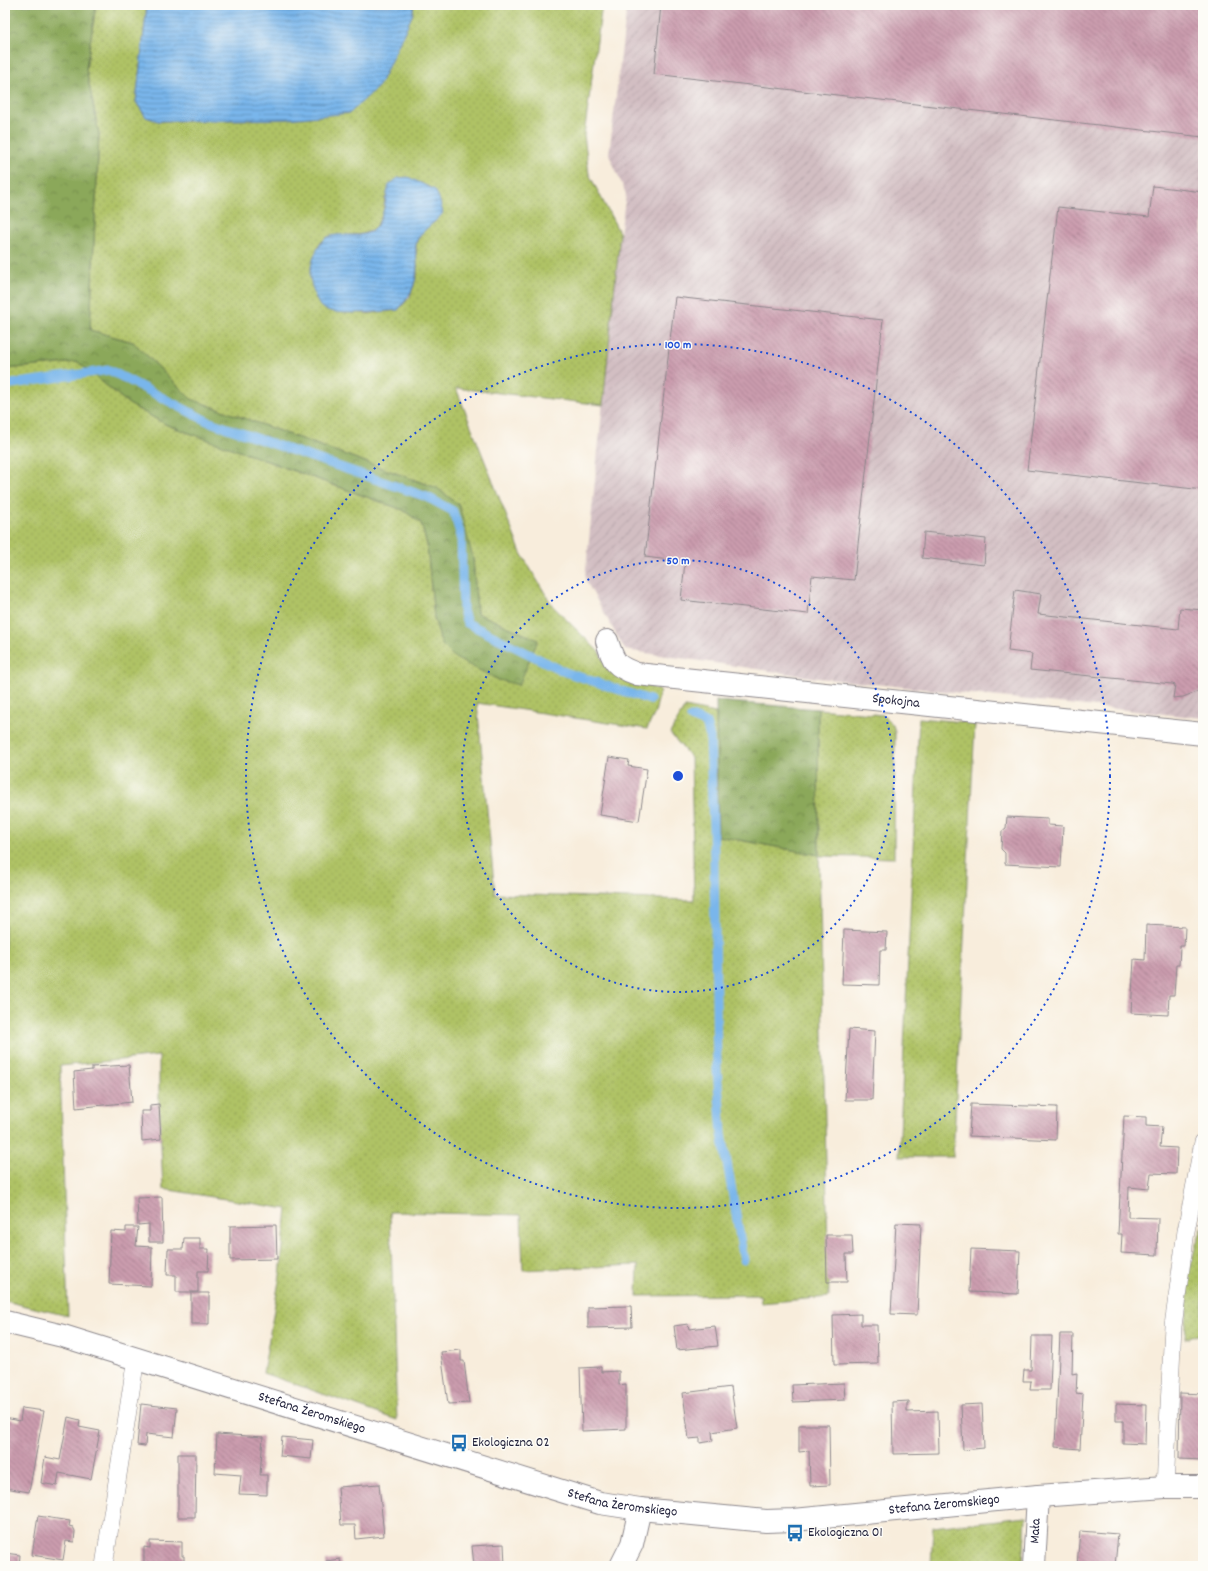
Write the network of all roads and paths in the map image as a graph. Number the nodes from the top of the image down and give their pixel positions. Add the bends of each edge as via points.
1 (607, 641) dead end
2 (1203, 734) edge
3 (1203, 1142) edge
4 (5, 1322) edge
5 (136, 1358) junction
6 (1165, 1487) junction
7 (1203, 1487) edge
8 (1038, 1496) junction
9 (640, 1509) junction
10 (104, 1566) edge
11 (621, 1566) edge
12 (1034, 1566) edge

1 - 2 street, Spokojna via 620,668 637,674
3 - 6 lane via 1186,1231 1173,1326
4 - 5 street, Stefana Żeromskiego
5 - 9 street, Stefana Żeromskiego via 600,1503
5 - 10 lane
6 - 7 street, Stefana Żeromskiego
6 - 8 street, Stefana Żeromskiego
8 - 9 street, Stefana Żeromskiego via 773,1520
8 - 12 street, Mała
9 - 11 street via 632,1544

